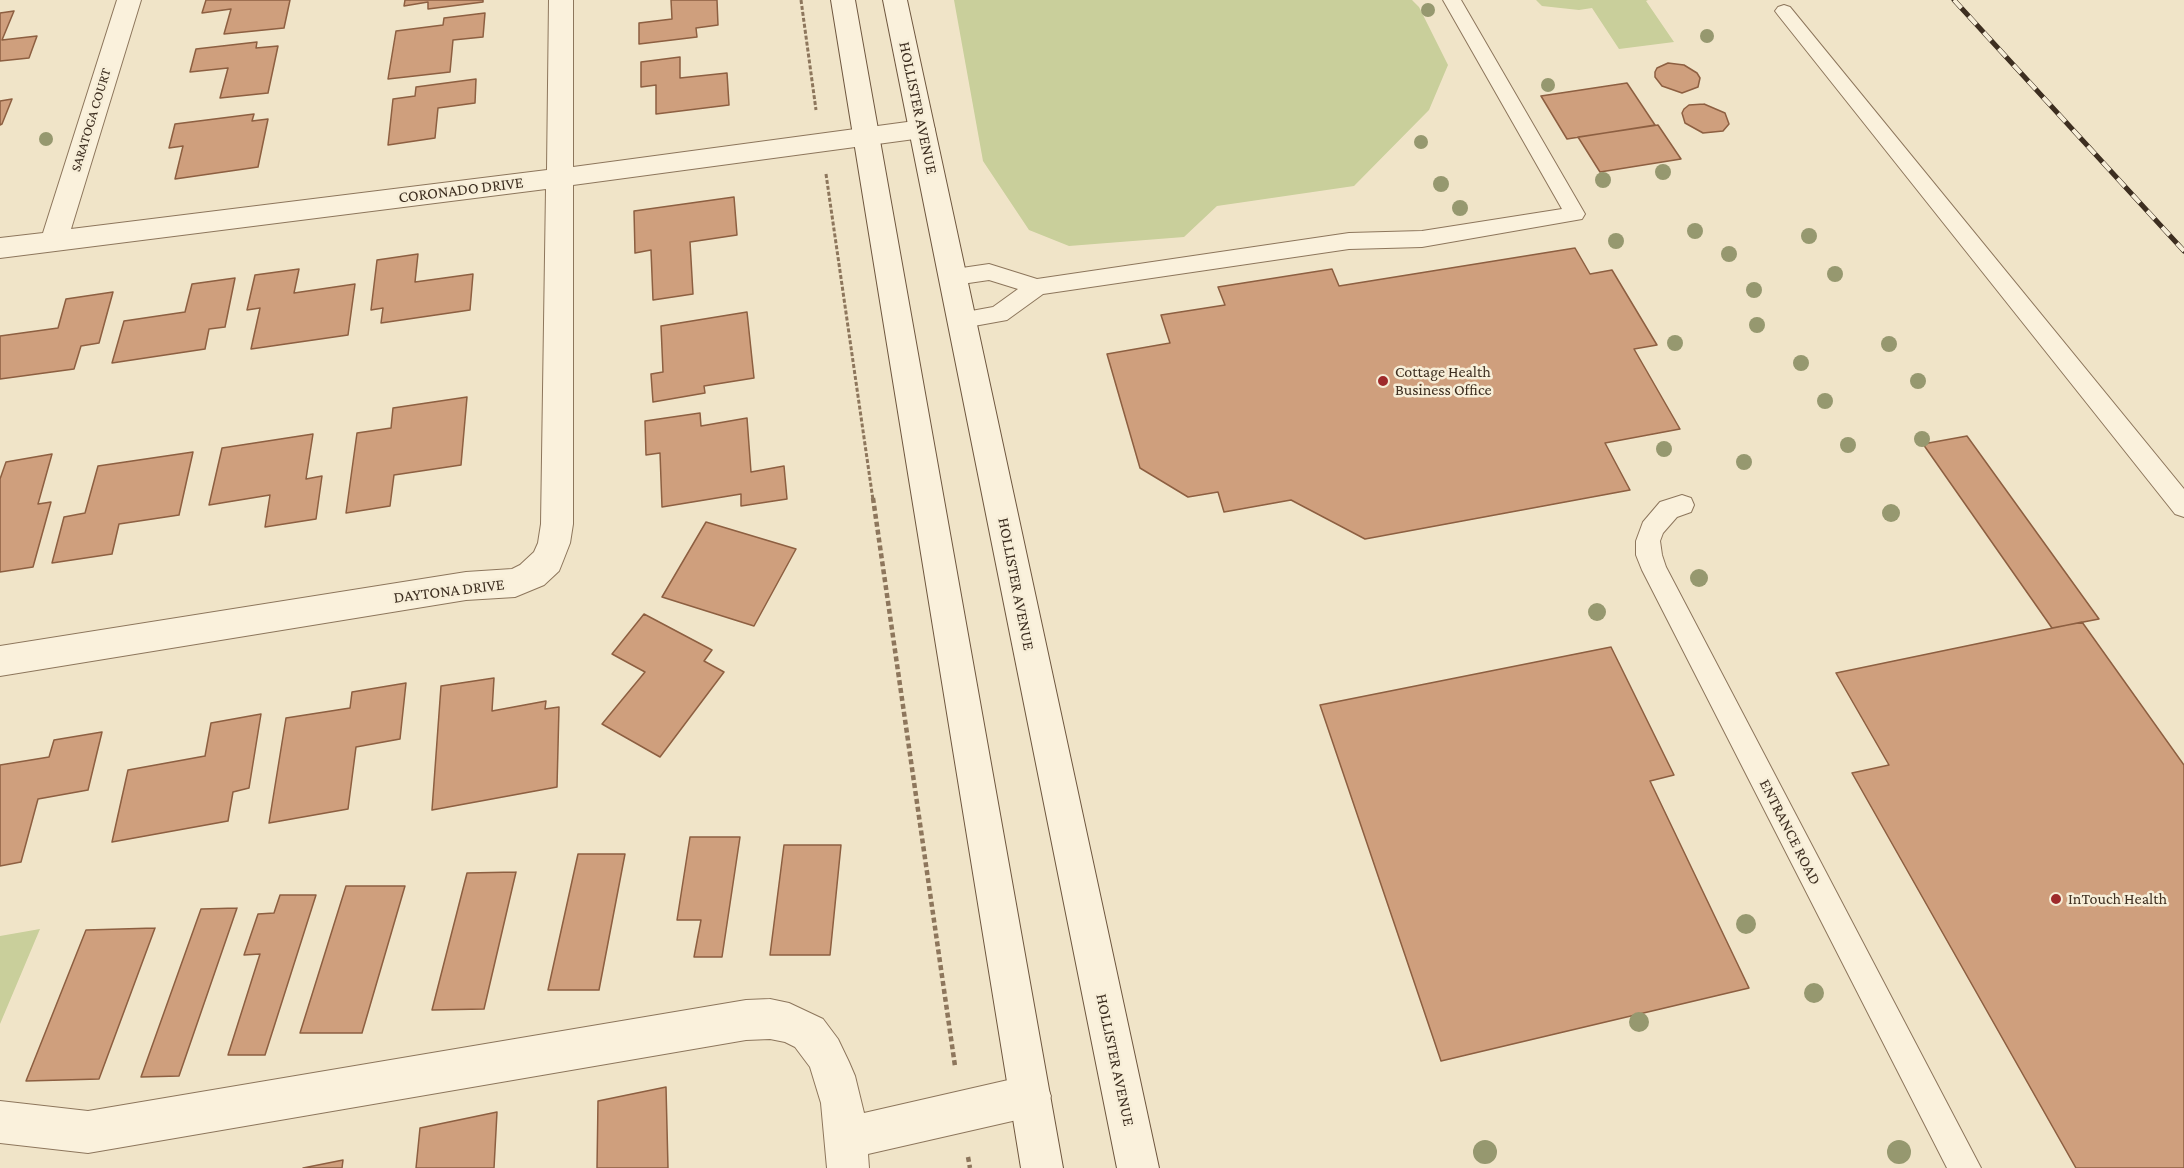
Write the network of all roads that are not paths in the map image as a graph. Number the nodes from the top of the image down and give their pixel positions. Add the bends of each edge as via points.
1 (129, 0) edge
2 (561, 0) edge
3 (843, 0) edge
4 (895, 0) edge
5 (1452, 0) edge
6 (1784, 11) dead end
7 (922, 129) junction
8 (866, 137) junction
9 (559, 178) junction
10 (54, 241) junction
11 (0, 248) edge
12 (955, 277) junction
13 (1037, 287) junction
14 (963, 320) junction
15 (1682, 505) dead end
16 (2184, 507) edge
17 (0, 661) edge
18 (1030, 1096) junction
19 (0, 1122) edge
20 (847, 1153) edge
21 (1042, 1168) edge
22 (1138, 1168) edge
23 (1965, 1168) edge

1 - 10 street, SARATOGA COURT
2 - 9 street
3 - 8 street
4 - 7 street, HOLLISTER AVENUE
5 - 13 lane via 1575,214 1422,238 1349,242
6 - 16 lane
7 - 8 street, CORONADO DRIVE
7 - 12 street, HOLLISTER AVENUE
8 - 9 street, CORONADO DRIVE
8 - 18 street
9 - 10 street, CORONADO DRIVE
9 - 17 street, DAYTONA DRIVE via 557,524 548,561 532,575 515,583 466,586
10 - 11 street, CORONADO DRIVE
12 - 13 lane via 989,272
12 - 14 street, HOLLISTER AVENUE
13 - 14 lane via 999,314
14 - 22 street, HOLLISTER AVENUE
15 - 23 lane, ENTRANCE ROAD via 1669,509 1652,529 1648,542 1654,570
18 - 20 street
18 - 21 street
19 - 20 street via 87,1132 770,1019 809,1033 824,1053 842,1103

